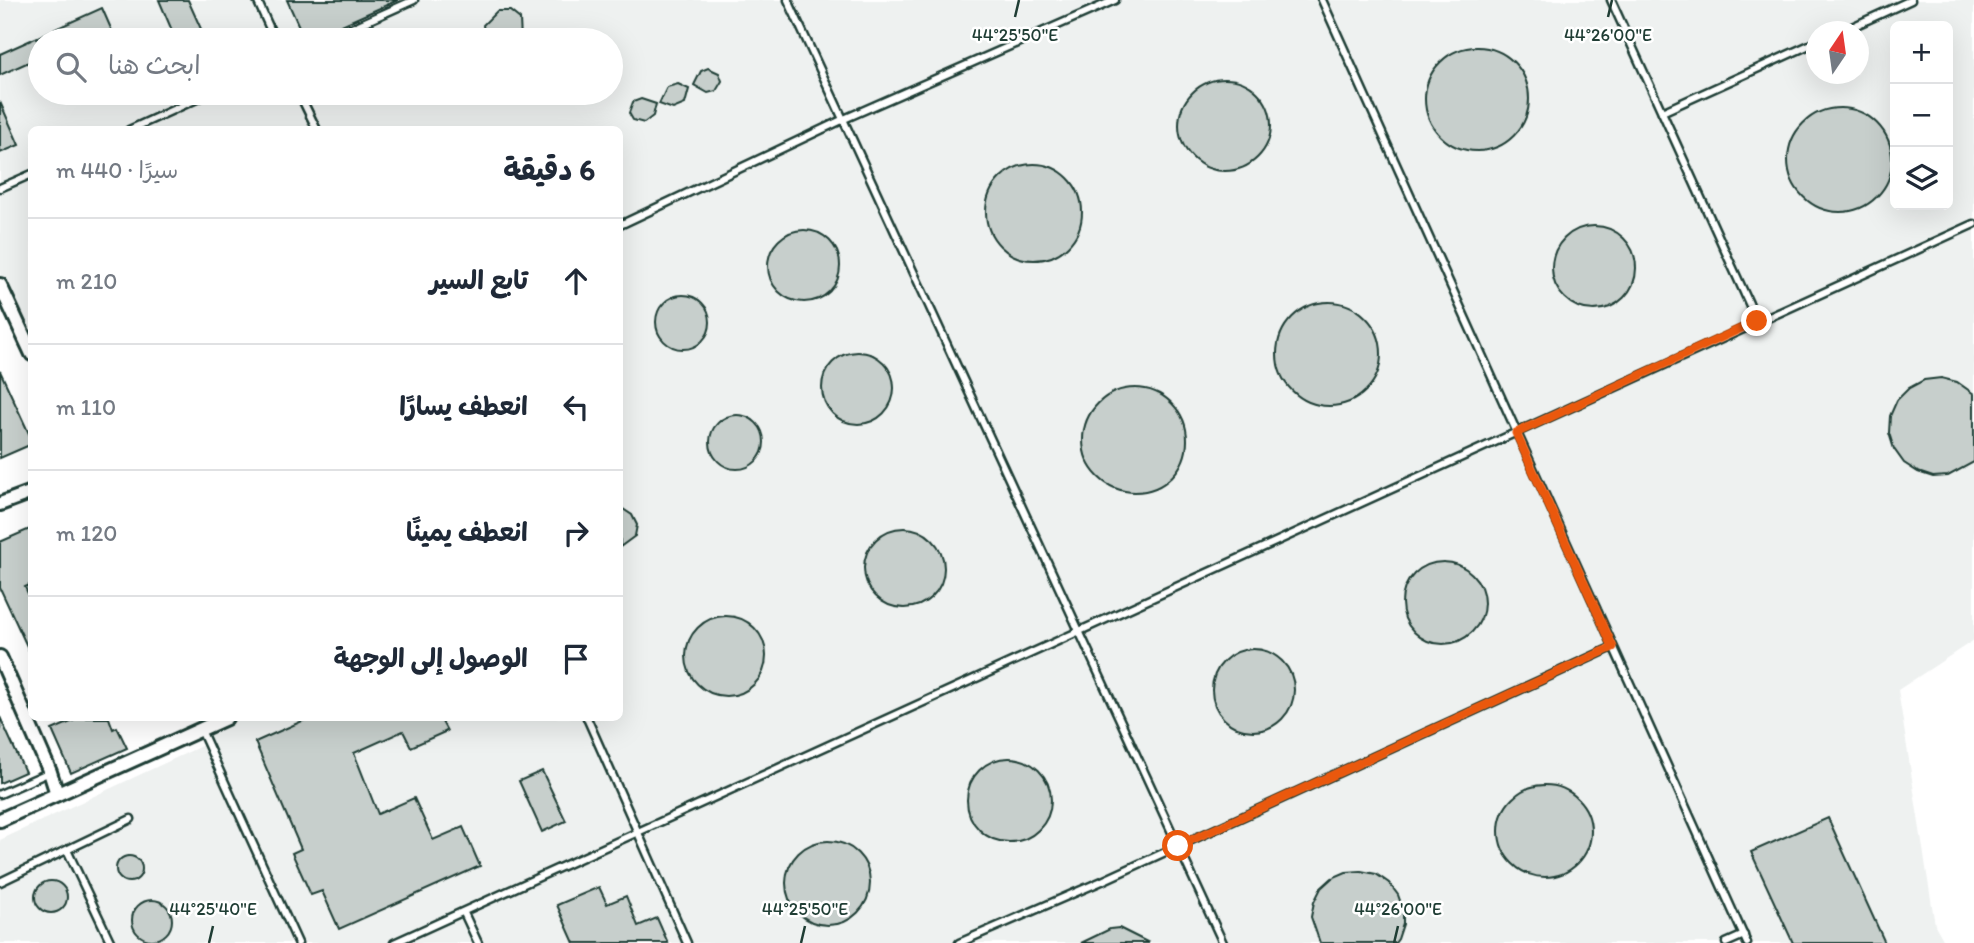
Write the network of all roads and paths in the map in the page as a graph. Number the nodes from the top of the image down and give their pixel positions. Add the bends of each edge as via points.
1 (257, 0) edge
2 (414, 0) edge
3 (788, 0) edge
4 (1115, 0) edge
5 (1322, 0) edge
6 (1611, 0) edge
7 (1911, 0) edge
8 (1865, 21) edge
9 (270, 28) edge
10 (352, 28) edge
11 (1806, 47) edge
12 (183, 105) edge
13 (305, 105) edge
14 (1662, 112) junction
15 (844, 118) junction
16 (138, 126) edge
17 (315, 126) edge
18 (28, 176) edge
19 (0, 188) edge
20 (623, 224) edge
21 (1974, 224) edge
22 (0, 285) edge
23 (1757, 321) junction
24 (28, 345) edge
25 (1516, 433) junction
26 (28, 494) edge
27 (0, 504) edge
28 (1077, 630) junction
29 (1613, 647) junction
30 (0, 657) edge
31 (588, 721) edge
32 (197, 723) edge
33 (50, 772) junction
34 (0, 794) edge
35 (57, 794) junction
36 (131, 819) dead end
37 (0, 820) edge
38 (637, 832) junction
39 (1178, 846) junction
40 (68, 852) junction
41 (0, 881) edge
42 (464, 913) junction
43 (1744, 935) junction
44 (111, 943) edge
45 (298, 943) edge
46 (394, 943) edge
47 (478, 943) edge
48 (687, 943) edge
49 (960, 943) edge
50 (1223, 943) edge
51 (1726, 943) edge
52 (1747, 943) edge

1 - 9 lane
2 - 10 lane
3 - 15 lane
4 - 15 lane
5 - 25 lane
6 - 14 lane
7 - 8 lane
11 - 14 lane
12 - 16 lane
13 - 17 lane
14 - 23 lane
15 - 20 lane
15 - 28 lane
18 - 19 lane
21 - 23 lane
22 - 24 street
23 - 25 lane
25 - 28 lane
25 - 29 lane
26 - 27 street
28 - 38 lane
28 - 39 lane
29 - 39 lane
29 - 43 lane
30 - 33 street
31 - 38 lane
32 - 35 street
32 - 45 lane
33 - 34 lane
33 - 35 street
35 - 37 street
36 - 40 lane
38 - 42 lane
38 - 48 lane
39 - 49 lane
39 - 50 lane
40 - 41 lane
40 - 44 lane
42 - 46 lane
42 - 47 lane
43 - 51 lane
43 - 52 lane

